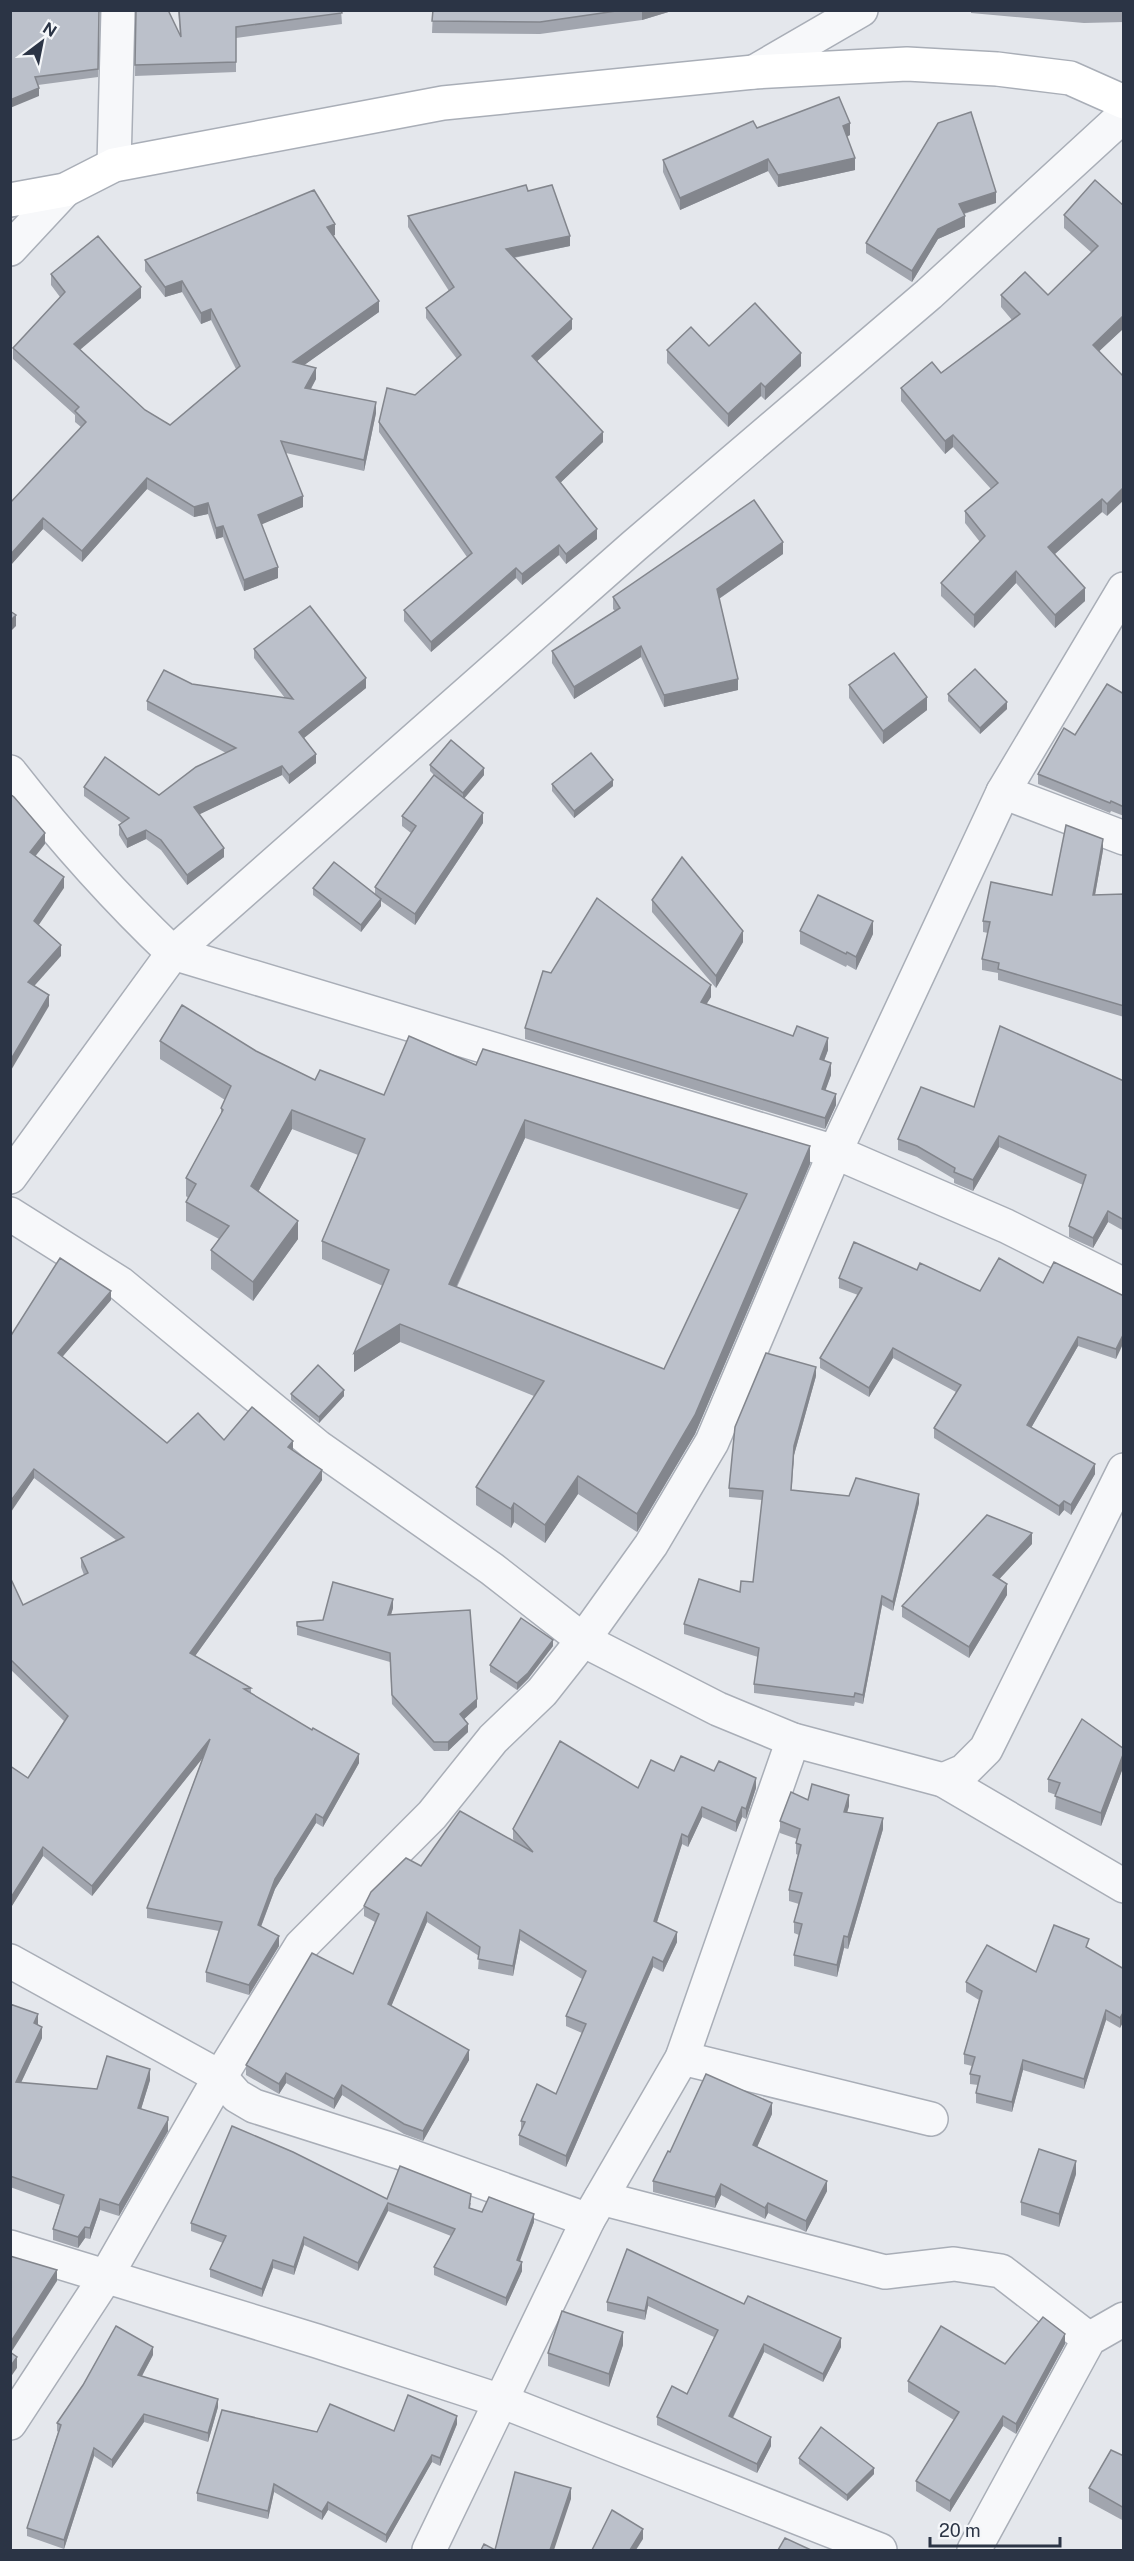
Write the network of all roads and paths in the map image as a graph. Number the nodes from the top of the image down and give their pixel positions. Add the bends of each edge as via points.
1 (118, 10) edge
2 (861, 10) edge
3 (754, 72) junction
4 (1124, 102) edge
5 (1124, 115) edge
6 (114, 165) junction
7 (65, 190) junction
8 (10, 200) edge
9 (10, 249) edge
10 (1124, 589) edge
11 (10, 772) edge
12 (1003, 792) junction
13 (1124, 838) edge
14 (172, 953) junction
15 (836, 1152) junction
16 (10, 1177) edge
17 (10, 1214) edge
18 (1124, 1285) edge
19 (1124, 1470) edge
20 (583, 1640) junction
21 (793, 1740) junction
22 (943, 1780) junction
23 (1124, 1886) edge
24 (10, 1961) edge
25 (682, 2058) junction
26 (220, 2078) junction
27 (931, 2118) dead end
28 (595, 2209) junction
29 (10, 2247) edge
30 (105, 2278) junction
31 (1124, 2319) edge
32 (1089, 2339) junction
33 (501, 2401) junction
34 (10, 2423) edge
35 (429, 2550) edge
36 (880, 2550) edge
37 (974, 2550) edge

1 - 6 street
2 - 3 street
3 - 4 main road via 907,64 997,69 1070,78
3 - 6 main road via 442,103
5 - 14 street via 929,294 634,546
6 - 7 main road
7 - 8 main road
7 - 9 street
10 - 12 street
11 - 14 street via 132,915
12 - 13 street
12 - 15 street
14 - 15 street
14 - 16 street
15 - 18 street via 1006,1226
15 - 20 street via 712,1442 651,1545
17 - 20 street via 121,1284 318,1447 492,1569
19 - 22 street via 986,1749 964,1771
20 - 21 street via 718,1709
20 - 26 street via 542,1692 493,1739 432,1815 301,1946
21 - 22 street
21 - 25 street
22 - 23 street
24 - 26 street
25 - 27 street
25 - 28 street
26 - 28 street via 237,2096 273,2114
26 - 30 street
28 - 32 street via 885,2272 954,2264 1001,2271
28 - 33 street
29 - 30 street
30 - 33 street
30 - 34 street
31 - 32 street
32 - 37 street
33 - 35 street
33 - 36 street

